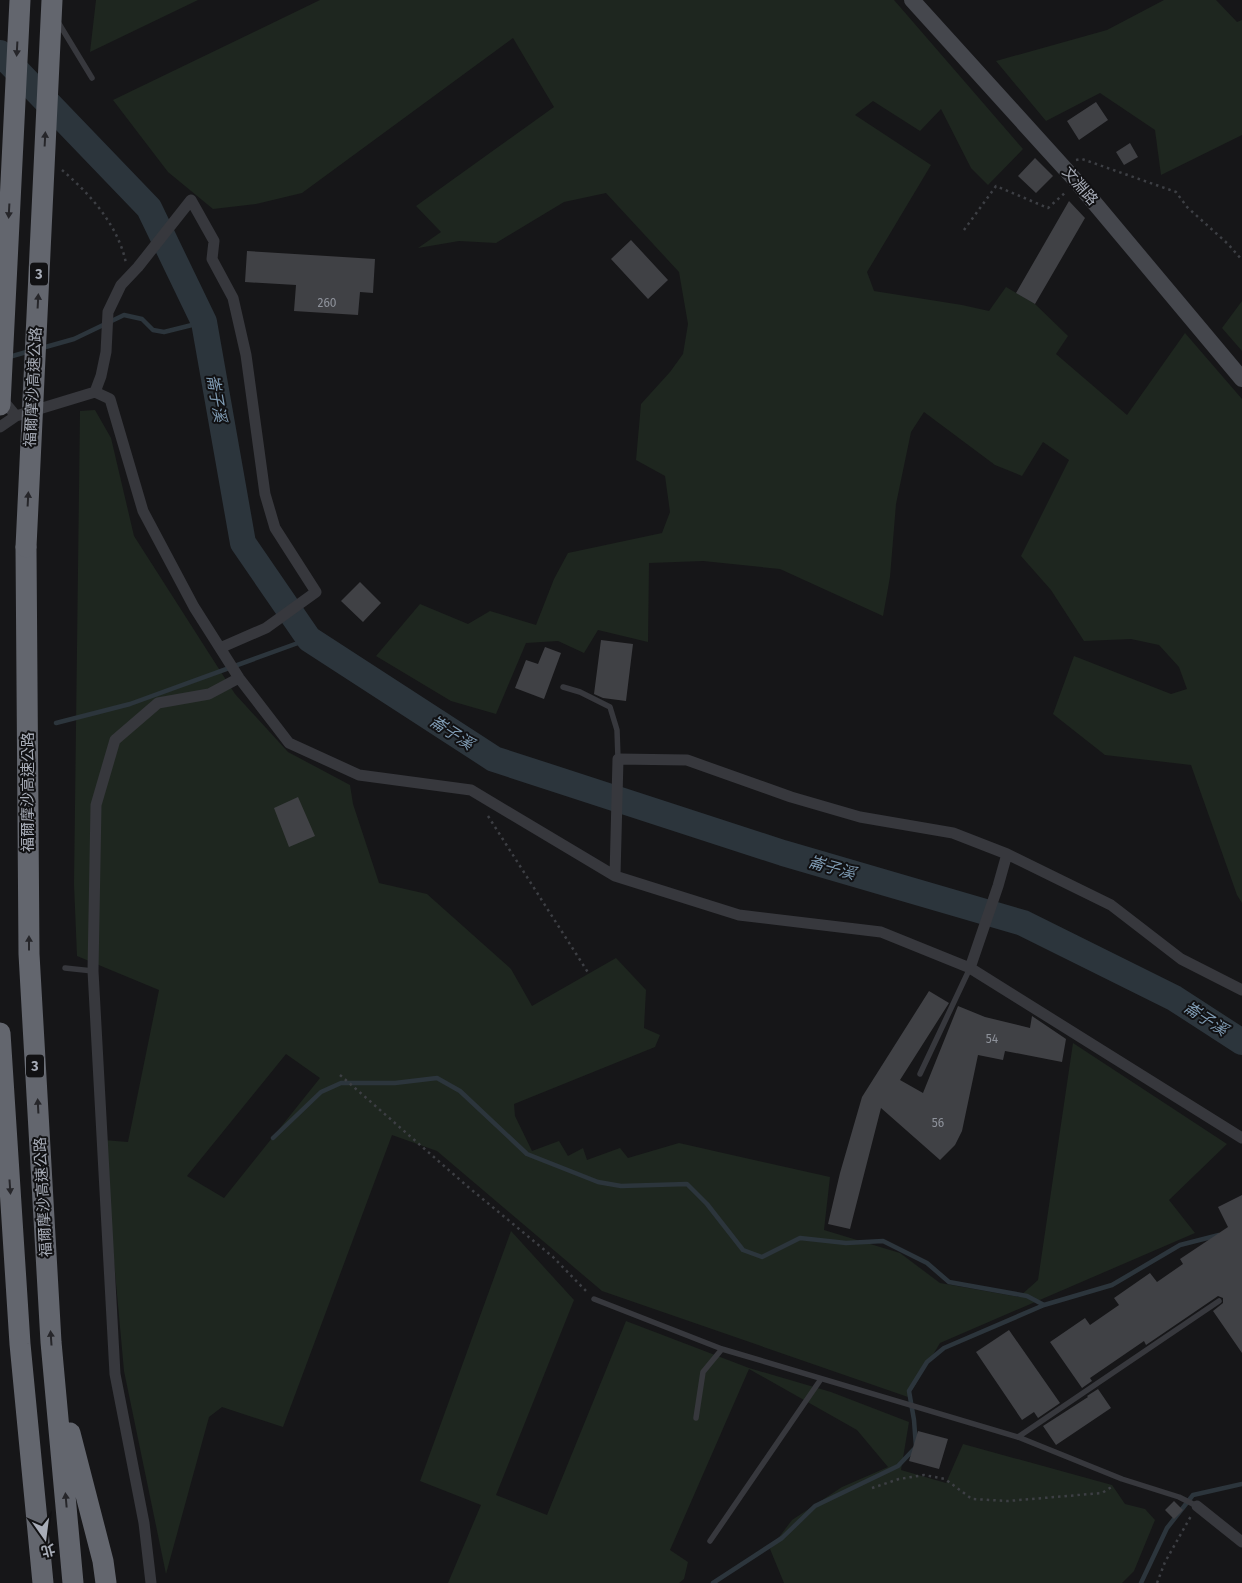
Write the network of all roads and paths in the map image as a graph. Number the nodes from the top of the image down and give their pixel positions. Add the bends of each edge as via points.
1 (20, 0) edge
2 (51, 0) edge
3 (912, 0) edge
4 (92, 78) dead end
5 (1060, 163) junction
6 (57, 165) dead end
7 (1077, 182) junction
8 (964, 230) dead end
9 (1242, 260) edge
10 (129, 276) junction
11 (1242, 379) edge
12 (95, 392) junction
13 (0, 396) edge
14 (8, 410) edge
15 (0, 426) edge
16 (220, 648) junction
17 (239, 678) junction
18 (563, 687) dead end
19 (618, 759) junction
20 (488, 815) dead end
21 (1007, 854) junction
22 (615, 876) junction
23 (65, 968) dead end
24 (970, 968) junction
25 (93, 971) junction
26 (589, 974) dead end
27 (1242, 990) edge
28 (0, 1033) edge
29 (920, 1074) dead end
30 (340, 1075) dead end
31 (1242, 1138) edge
32 (594, 1298) joint
33 (1219, 1301) dead end
34 (722, 1350) junction
35 (54, 1375) junction
36 (821, 1379) junction
37 (24, 1381) junction
38 (696, 1418) dead end
39 (1018, 1437) junction
40 (1122, 1479) junction
41 (872, 1488) dead end
42 (1197, 1506) junction
43 (710, 1541) dead end
44 (1242, 1542) edge
45 (28, 1583) edge
46 (43, 1583) edge
47 (73, 1583) edge
48 (106, 1583) edge
49 (151, 1583) edge
50 (1157, 1583) edge

1 -> 14 highway, bridge
2 - 4 lane via 49,8
35 -> 2 highway, 福爾摩沙高速公路 / 3, bridge via 29,954 26,547
3 - 5 street, 文淵路
5 - 7 street, 文淵路
5 - 9 path via 1082,159 1176,192 1187,207
6 - 10 path via 85,190 108,221 124,252
7 - 8 path via 1048,208 996,186
7 - 11 street, 文淵路
10 - 12 street via 108,312 106,352
10 - 16 street via 191,200 214,241 212,259 233,298 246,354 264,494 275,528 316,592 266,628
12 - 14 street
12 - 16 street via 110,399 143,511
13 - 14 street
14 - 15 street
16 - 17 street
17 - 22 street via 289,743 359,775 472,790
17 - 25 street via 209,694 158,703 114,740 96,804
18 - 19 lane via 610,707 617,730
19 - 21 street via 687,760 852,815 953,833
19 - 22 street
20 - 26 path
21 - 24 street
21 - 27 street via 1111,905 1182,959
22 - 24 street via 739,915 881,932
23 - 25 lane
24 - 29 lane
24 - 31 street
25 - 49 street via 115,1374 144,1523
28 -> 37 highway
30 - 32 path via 553,1257
32 - 34 lane
33 - 39 lane
34 - 36 lane
34 - 38 lane via 703,1372
47 -> 35 highway, 福爾摩沙高速公路 / 3
35 - 48 highway
36 - 39 lane
36 - 43 lane
37 - 45 highway
37 - 46 highway
39 - 40 lane
40 - 41 path via 1102,1493 1008,1501 972,1499 945,1479 924,1475
40 - 42 lane
42 - 44 street
42 - 50 path via 1165,1562

